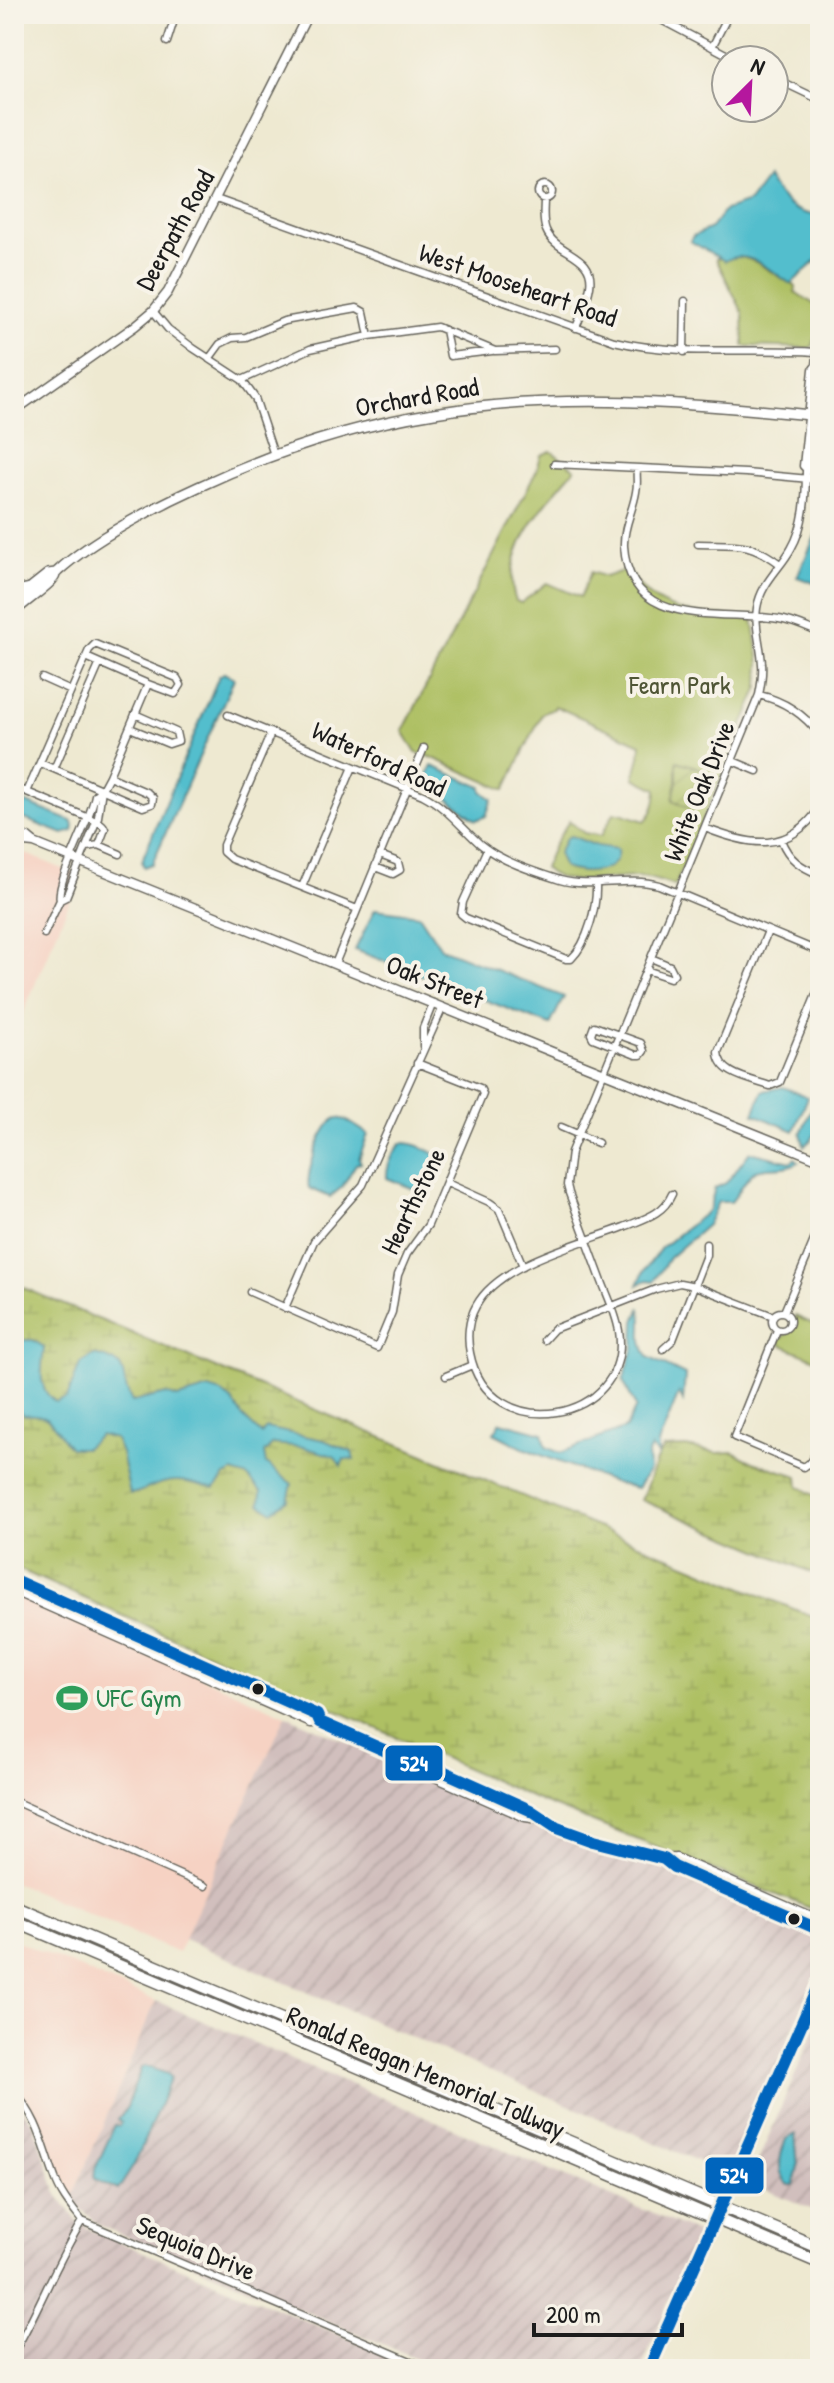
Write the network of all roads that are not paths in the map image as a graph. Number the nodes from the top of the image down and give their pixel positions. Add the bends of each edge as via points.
1 (176, 14) edge
2 (308, 14) edge
3 (650, 14) edge
4 (729, 14) edge
5 (167, 42) dead end
6 (714, 44) edge
7 (710, 46) edge
8 (790, 86) edge
9 (820, 100) edge
10 (216, 199) junction
11 (544, 199) dead end
12 (685, 301) dead end
13 (153, 311) junction
14 (576, 328) junction
15 (445, 330) junction
16 (820, 331) edge
17 (369, 336) junction
18 (555, 349) dead end
19 (495, 351) junction
20 (684, 352) junction
21 (817, 352) junction
22 (209, 359) junction
23 (242, 380) junction
24 (14, 411) edge
25 (814, 415) edge
26 (274, 455) junction
27 (554, 464) dead end
28 (637, 468) junction
29 (806, 479) junction
30 (820, 480) edge
31 (698, 544) dead end
32 (780, 564) junction
33 (56, 573) junction
34 (30, 588) junction
35 (14, 591) edge
36 (14, 601) edge
37 (14, 612) edge
38 (756, 617) junction
39 (820, 633) edge
40 (86, 657) junction
41 (100, 663) junction
42 (42, 678) dead end
43 (148, 684) junction
44 (71, 691) junction
45 (759, 695) junction
46 (135, 714) junction
47 (228, 715) dead end
48 (130, 728) junction
49 (271, 733) junction
50 (820, 735) edge
51 (424, 748) dead end
52 (733, 761) junction
53 (40, 763) junction
54 (353, 767) junction
55 (54, 769) junction
56 (757, 771) dead end
57 (109, 776) junction
58 (14, 787) edge
59 (102, 789) junction
60 (407, 789) junction
61 (27, 792) junction
62 (820, 807) edge
63 (93, 820) junction
64 (705, 828) junction
65 (14, 832) edge
66 (781, 840) junction
67 (14, 841) edge
68 (34, 843) junction
69 (99, 845) junction
70 (487, 849) junction
71 (85, 850) junction
72 (120, 854) dead end
73 (380, 855) junction
74 (76, 860) junction
75 (375, 867) junction
76 (820, 875) edge
77 (596, 884) junction
78 (302, 887) junction
79 (678, 892) junction
80 (357, 909) junction
81 (768, 931) junction
82 (44, 934) dead end
83 (820, 952) edge
84 (651, 958) junction
85 (335, 964) junction
86 (646, 970) junction
87 (820, 985) edge
88 (433, 1003) junction
89 (443, 1007) junction
90 (620, 1034) junction
91 (423, 1046) junction
92 (614, 1047) junction
93 (417, 1063) junction
94 (604, 1072) junction
95 (561, 1127) dead end
96 (578, 1134) junction
97 (598, 1143) dead end
98 (820, 1160) edge
99 (447, 1183) junction
100 (672, 1194) dead end
101 (820, 1226) edge
102 (587, 1242) junction
103 (706, 1244) dead end
104 (523, 1266) junction
105 (695, 1286) junction
106 (250, 1292) dead end
107 (612, 1306) junction
108 (285, 1308) junction
109 (784, 1312) junction
110 (773, 1316) junction
111 (777, 1330) junction
112 (544, 1340) dead end
113 (663, 1349) dead end
114 (472, 1365) junction
115 (446, 1376) dead end
116 (820, 1440) edge
117 (14, 1580) edge
118 (14, 1591) edge
119 (320, 1722) junction
120 (14, 1801) edge
121 (664, 1859) junction
122 (205, 1886) dead end
123 (14, 1906) edge
124 (14, 1921) edge
125 (820, 1921) edge
126 (820, 1930) edge
127 (820, 1982) edge
128 (14, 2092) edge
129 (82, 2221) junction
130 (820, 2248) edge
131 (820, 2263) edge
132 (14, 2352) edge
133 (429, 2369) edge
134 (649, 2369) edge

1 - 5 street
2 - 10 street, Deerpath Road
3 - 7 street
4 - 6 street
8 - 9 street
10 - 13 street, Deerpath Road
10 - 14 street, West Mooseheart Road
11 - 14 street via 548,235 589,271 590,289
12 - 20 street
13 - 22 street
13 - 24 street, Deerpath Road
14 - 20 street, West Mooseheart Road via 634,346
15 - 17 street via 421,327
15 - 19 street
15 - 19 street via 450,356
16 - 21 street, White Oak Drive
17 - 22 street via 364,312 346,309 232,338
17 - 23 street via 310,349
18 - 19 street
20 - 21 street, West Mooseheart Road
21 - 25 street, White Oak Drive
22 - 23 street
23 - 26 street via 255,398
25 - 26 main road, Orchard Road via 611,403 502,405 395,420
25 - 29 street, White Oak Drive
26 - 33 main road, Orchard Road via 166,502
27 - 28 street
28 - 29 street
28 - 38 street via 624,545 640,588 678,612
29 - 30 street
29 - 32 street, White Oak Drive via 801,527
31 - 32 street via 747,546
32 - 38 street, White Oak Drive via 761,593
33 - 34 main road, Orchard Road
33 - 37 main road, Orchard Road
34 - 35 street
34 - 36 main road, Orchard Road
38 - 39 street
38 - 45 street, White Oak Drive via 762,664
40 - 41 street
40 - 43 street via 97,644 177,678 181,685 172,694
40 - 44 street
41 - 43 street
41 - 55 street
42 - 44 street
43 - 46 street
44 - 53 street
45 - 50 street via 798,712
45 - 52 street, White Oak Drive
46 - 48 street
46 - 48 street via 174,730 178,741 169,744
47 - 49 street, Waterford Road
48 - 57 street
49 - 54 street, Waterford Road
49 - 78 street via 223,852
51 - 60 street
52 - 56 street
52 - 64 street, White Oak Drive
53 - 55 street
53 - 61 street
54 - 60 street, Waterford Road
54 - 78 street
55 - 59 street
57 - 59 street
57 - 59 street via 148,793 152,804 143,807
58 - 61 street
59 - 63 street via 95,795
60 - 70 street, Waterford Road via 444,809
60 - 73 street
61 - 63 street
62 - 66 street via 805,826
63 - 69 street via 105,829
63 - 71 street
63 - 74 street
64 - 66 street via 751,843
64 - 79 street, White Oak Drive
65 - 68 street, Oak Street
66 - 76 street via 799,866
67 - 68 street, Oak Street
68 - 74 street, Oak Street
69 - 71 street
69 - 72 street
70 - 77 street, Waterford Road via 562,881
70 - 77 street via 461,914 566,959 577,952 594,911
71 - 74 street
73 - 75 street
73 - 75 street via 398,862 400,870 393,874
74 - 82 street via 66,897
74 - 85 street, Oak Street
75 - 80 street
77 - 79 street, Waterford Road via 651,883
78 - 80 street
79 - 81 street, Waterford Road
79 - 84 street, White Oak Drive
80 - 85 street
81 - 83 street, Waterford Road
81 - 87 street via 718,1052 723,1068 770,1086 780,1082
84 - 86 street, White Oak Drive
84 - 86 street via 670,966 674,974 666,978
85 - 88 street, Oak Street
86 - 90 street, White Oak Drive
88 - 89 street, Oak Street
88 - 91 street via 423,1028
89 - 91 street
89 - 94 street, Oak Street
90 - 92 street, White Oak Drive
90 - 92 street via 598,1026 592,1030 593,1038
90 - 92 street via 641,1043 644,1051 636,1055
91 - 93 street
92 - 94 street, White Oak Drive
93 - 99 street, Hearthstone via 480,1088 483,1094
93 - 108 street via 363,1185 314,1241
94 - 96 street, White Oak Drive
94 - 98 street, Oak Street
95 - 96 street
96 - 97 street
96 - 102 street, White Oak Drive via 567,1185
99 - 104 street via 499,1209
99 - 108 street, Hearthstone via 398,1275 392,1312 377,1348
100 - 102 street via 655,1213
101 - 109 street
102 - 104 street
102 - 107 street
103 - 105 street
104 - 114 street via 495,1281 475,1308 467,1340
105 - 107 street via 671,1284
105 - 110 street
105 - 113 street via 673,1340
106 - 108 street
107 - 112 street via 554,1329
107 - 114 street via 619,1331 613,1370 591,1399 577,1407 543,1415 511,1407 496,1399
109 - 110 street
109 - 111 street via 790,1325
110 - 111 street
111 - 116 street via 734,1437 804,1467
114 - 115 street
117 - 119 street via 317,1715
118 - 119 street via 311,1723
119 - 121 street via 427,1769 436,1768 585,1839
120 - 122 street
121 - 125 street via 676,1858
121 - 126 street
123 - 130 highway, Ronald Reagan Memorial Tollway
124 - 131 highway, Ronald Reagan Memorial Tollway
127 - 134 street, bridge
128 - 129 street via 36,2122 55,2179
129 - 132 street
129 - 133 street, Sequoia Drive

